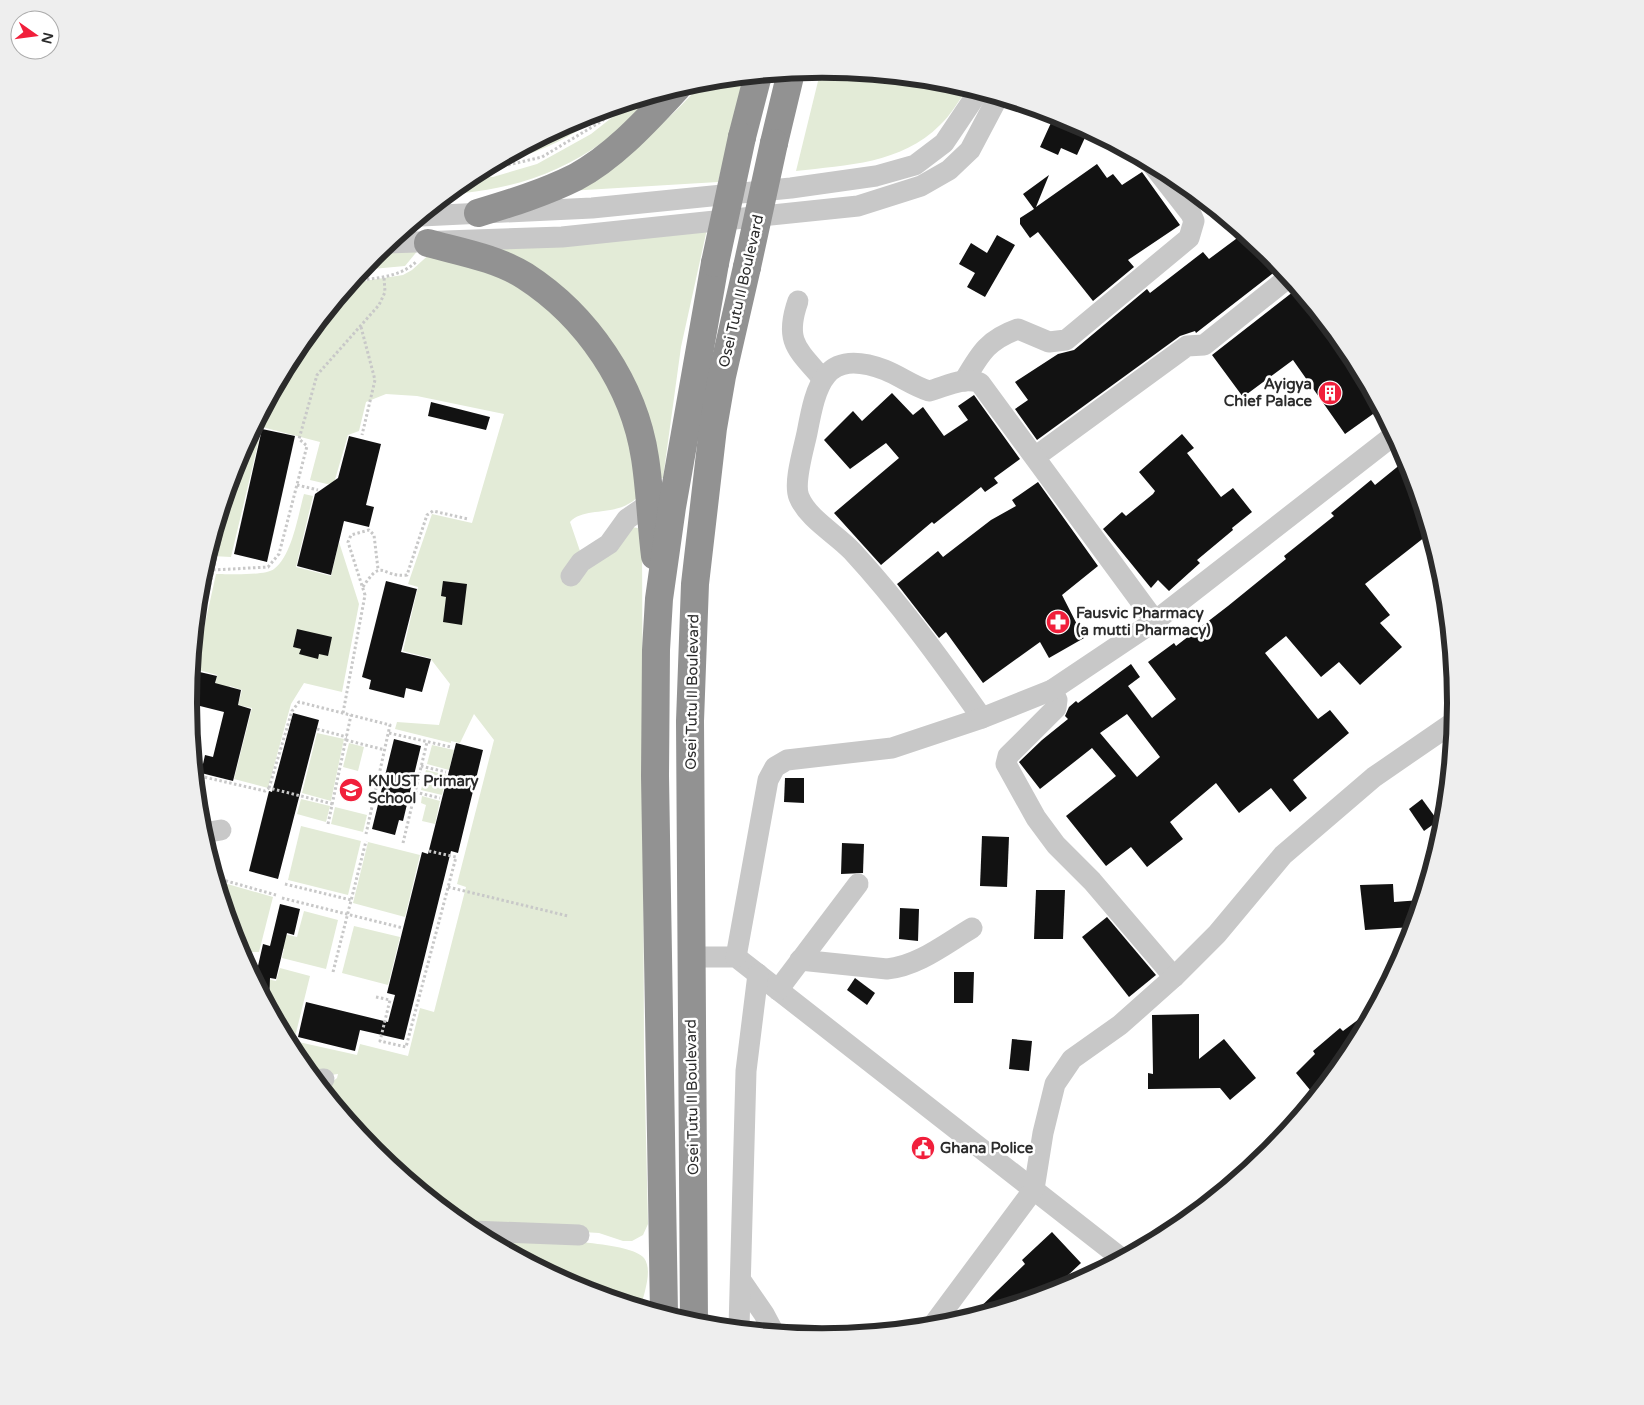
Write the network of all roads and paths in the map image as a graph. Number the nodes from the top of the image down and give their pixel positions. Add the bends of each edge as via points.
1 (789, 79) edge
2 (756, 81) edge
3 (668, 97) edge
4 (975, 97) edge
5 (995, 102) edge
6 (608, 116) edge
7 (497, 168) edge
8 (1165, 180) edge
9 (478, 213) junction
10 (432, 215) edge
11 (399, 243) edge
12 (428, 243) junction
13 (384, 277) junction
14 (362, 280) edge
15 (1284, 281) edge
16 (798, 301) dead end
17 (360, 326) junction
18 (822, 378) junction
19 (964, 381) junction
20 (362, 435) dead end
21 (1389, 439) edge
22 (1035, 457) junction
23 (297, 485) junction
24 (318, 490) dead end
25 (649, 504) junction
26 (225, 519) edge
27 (468, 519) dead end
28 (378, 569) junction
29 (213, 570) junction
30 (571, 576) dead end
31 (362, 588) junction
32 (659, 599) junction
33 (204, 610) edge
34 (1155, 621) junction
35 (1052, 690) junction
36 (343, 713) junction
37 (351, 715) junction
38 (982, 718) junction
39 (1446, 727) edge
40 (317, 729) dead end
41 (389, 733) junction
42 (346, 738) junction
43 (428, 742) junction
44 (451, 747) dead end
45 (385, 750) junction
46 (421, 766) junction
47 (446, 772) dead end
48 (201, 777) edge
49 (269, 788) junction
50 (415, 792) junction
51 (440, 798) dead end
52 (333, 804) junction
53 (328, 824) dead end
54 (366, 834) dead end
55 (366, 841) dead end
56 (403, 842) dead end
57 (429, 851) dead end
58 (223, 880) edge
59 (285, 884) dead end
60 (858, 884) dead end
61 (448, 887) junction
62 (276, 895) dead end
63 (282, 898) dead end
64 (351, 900) junction
65 (348, 914) junction
66 (568, 916) dead end
67 (403, 928) dead end
68 (972, 928) dead end
69 (690, 957) junction
70 (736, 957) junction
71 (800, 960) junction
72 (333, 972) dead end
73 (758, 974) junction
74 (1174, 977) junction
75 (778, 990) junction
76 (376, 997) dead end
77 (1034, 1189) junction
78 (490, 1232) edge
79 (579, 1236) dead end
80 (1116, 1254) edge
81 (742, 1282) junction
82 (664, 1307) edge
83 (694, 1314) edge
84 (940, 1316) edge
85 (739, 1322) edge
86 (769, 1325) edge

1 - 69 highway, Osei Tutu II Boulevard, bridge via 722,376 695,584 690,721
2 - 32 highway, Osei Tutu II Boulevard, bridge via 715,263 685,425
3 - 9 highway via 614,150 577,176 535,196
4 - 9 street via 944,143 915,164 876,176 592,208
5 - 12 street via 970,150 948,170 921,186 858,206 562,237
6 - 7 path via 542,158
8 - 19 street via 1194,221 1189,238 1066,340 1049,342 1018,329 1012,331 984,348
9 - 10 street
11 - 12 street
12 - 13 path via 408,269
12 - 25 highway via 496,261 525,276 576,319 601,348 635,414 645,458
13 - 14 path
13 - 17 path via 384,292 379,305
15 - 22 street via 1207,343 1187,346
16 - 18 street via 791,326 796,348
17 - 20 path via 375,380
17 - 23 path via 317,375 300,439 307,446
18 - 19 street via 836,367 848,364 883,370 929,391
18 - 38 street via 814,398 798,496 893,599
19 - 22 street via 980,383
21 - 34 street
22 - 34 street
23 - 24 path
23 - 29 path via 279,554 268,567
25 - 30 street via 627,519 609,544 581,562
25 - 32 highway
26 - 29 path
27 - 28 path via 434,511 430,513 426,516 407,575
28 - 31 path
28 - 31 path via 374,535 369,530 351,535 348,542
29 - 33 path
31 - 36 path via 365,596
32 - 82 highway, Osei Tutu II Boulevard via 655,776
34 - 35 street
35 - 38 street
35 - 74 street via 1057,700 1056,708 1008,756 1006,764 1036,818 1056,845 1092,881
36 - 37 path
36 - 49 path via 299,702 292,711
37 - 41 path via 390,725
37 - 42 path
38 - 70 street via 892,748 787,760 775,768 768,780
39 - 74 street via 1374,777 1283,855 1217,934
40 - 42 path
41 - 43 path
41 - 45 path
42 - 45 path
42 - 52 path
43 - 44 path
43 - 46 path
45 - 54 path
46 - 47 path
46 - 50 path
48 - 49 path via 265,792
49 - 52 path
50 - 51 path
50 - 56 path
52 - 53 path
55 - 64 path
57 - 61 path via 456,857
58 - 62 path
59 - 64 path
60 - 71 street
61 - 66 path
61 - 76 path via 406,1047 380,1041 390,1000
63 - 65 path
64 - 65 path
65 - 67 path
65 - 72 path
68 - 71 street via 901,968
69 - 70 street
69 - 83 highway, Osei Tutu II Boulevard
70 - 73 street
71 - 75 street
73 - 75 street
73 - 81 street via 746,1071
74 - 77 street via 1120,1025 1072,1059 1055,1084
75 - 77 street
77 - 80 street
77 - 84 street
78 - 79 street
81 - 85 street
81 - 86 street

